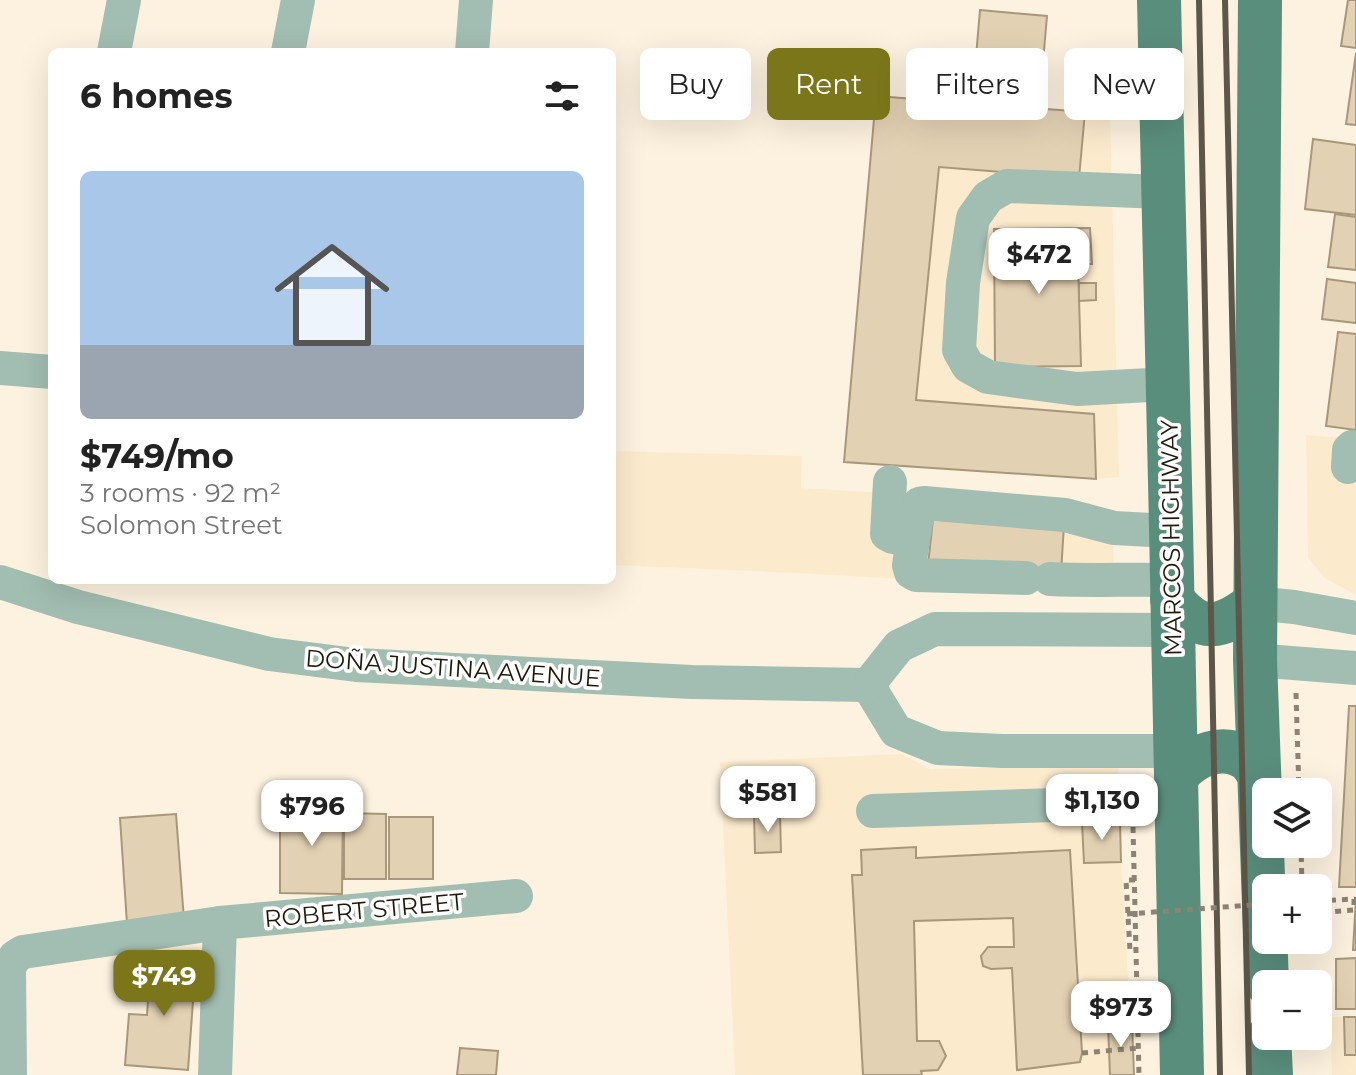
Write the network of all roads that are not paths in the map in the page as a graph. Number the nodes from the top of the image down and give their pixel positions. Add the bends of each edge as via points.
1 (124, 0) edge
2 (298, 0) edge
3 (476, 0) edge
4 (1159, 0) edge
5 (1260, 0) edge
6 (115, 48) edge
7 (289, 48) edge
8 (472, 48) edge
9 (1163, 192) junction
10 (48, 367) edge
11 (0, 368) edge
12 (1168, 384) junction
13 (890, 482) dead end
14 (1170, 531) junction
15 (913, 540) junction
16 (0, 582) edge
17 (1172, 603) junction
18 (1255, 603) junction
19 (1356, 618) edge
20 (1255, 660) junction
21 (1356, 668) edge
22 (868, 685) junction
23 (1177, 763) junction
24 (1259, 774) junction
25 (873, 811) dead end
26 (1126, 811) road end
27 (516, 896) dead end
28 (220, 923) junction
29 (1266, 970) edge
30 (1270, 1050) edge
31 (10, 1075) edge
32 (215, 1075) edge
33 (1182, 1075) edge
34 (1271, 1075) edge

1 - 6 street
2 - 7 street
3 - 8 street
4 - 9 main road, MARCOS HIGHWAY
5 - 18 main road
9 - 12 main road, MARCOS HIGHWAY
9 - 12 street via 1007,186 988,197 973,218 959,350 968,366 988,377 1077,389
10 - 11 street
12 - 14 main road, MARCOS HIGHWAY
13 - 15 street via 887,534
14 - 15 street via 1114,528 1065,515 924,503 919,504
14 - 17 main road, MARCOS HIGHWAY
15 - 17 street via 909,565 916,575 1131,579
16 - 22 street, DOÑA JUSTINA AVENUE via 269,654 356,665
17 - 18 main road via 1205,624 1231,619
17 - 22 street via 935,629 899,646
17 - 23 main road, MARCOS HIGHWAY
18 - 19 street
18 - 20 main road
20 - 21 street
20 - 24 main road
22 - 23 street via 896,731 938,748 1131,750
23 - 24 main road via 1217,752 1234,754 1248,760
23 - 33 main road, MARCOS HIGHWAY
24 - 29 main road
25 - 26 street
27 - 28 street, ROBERT STREET
28 - 31 street, ROBERT STREET via 15,957 9,967
28 - 32 street
30 - 34 main road

